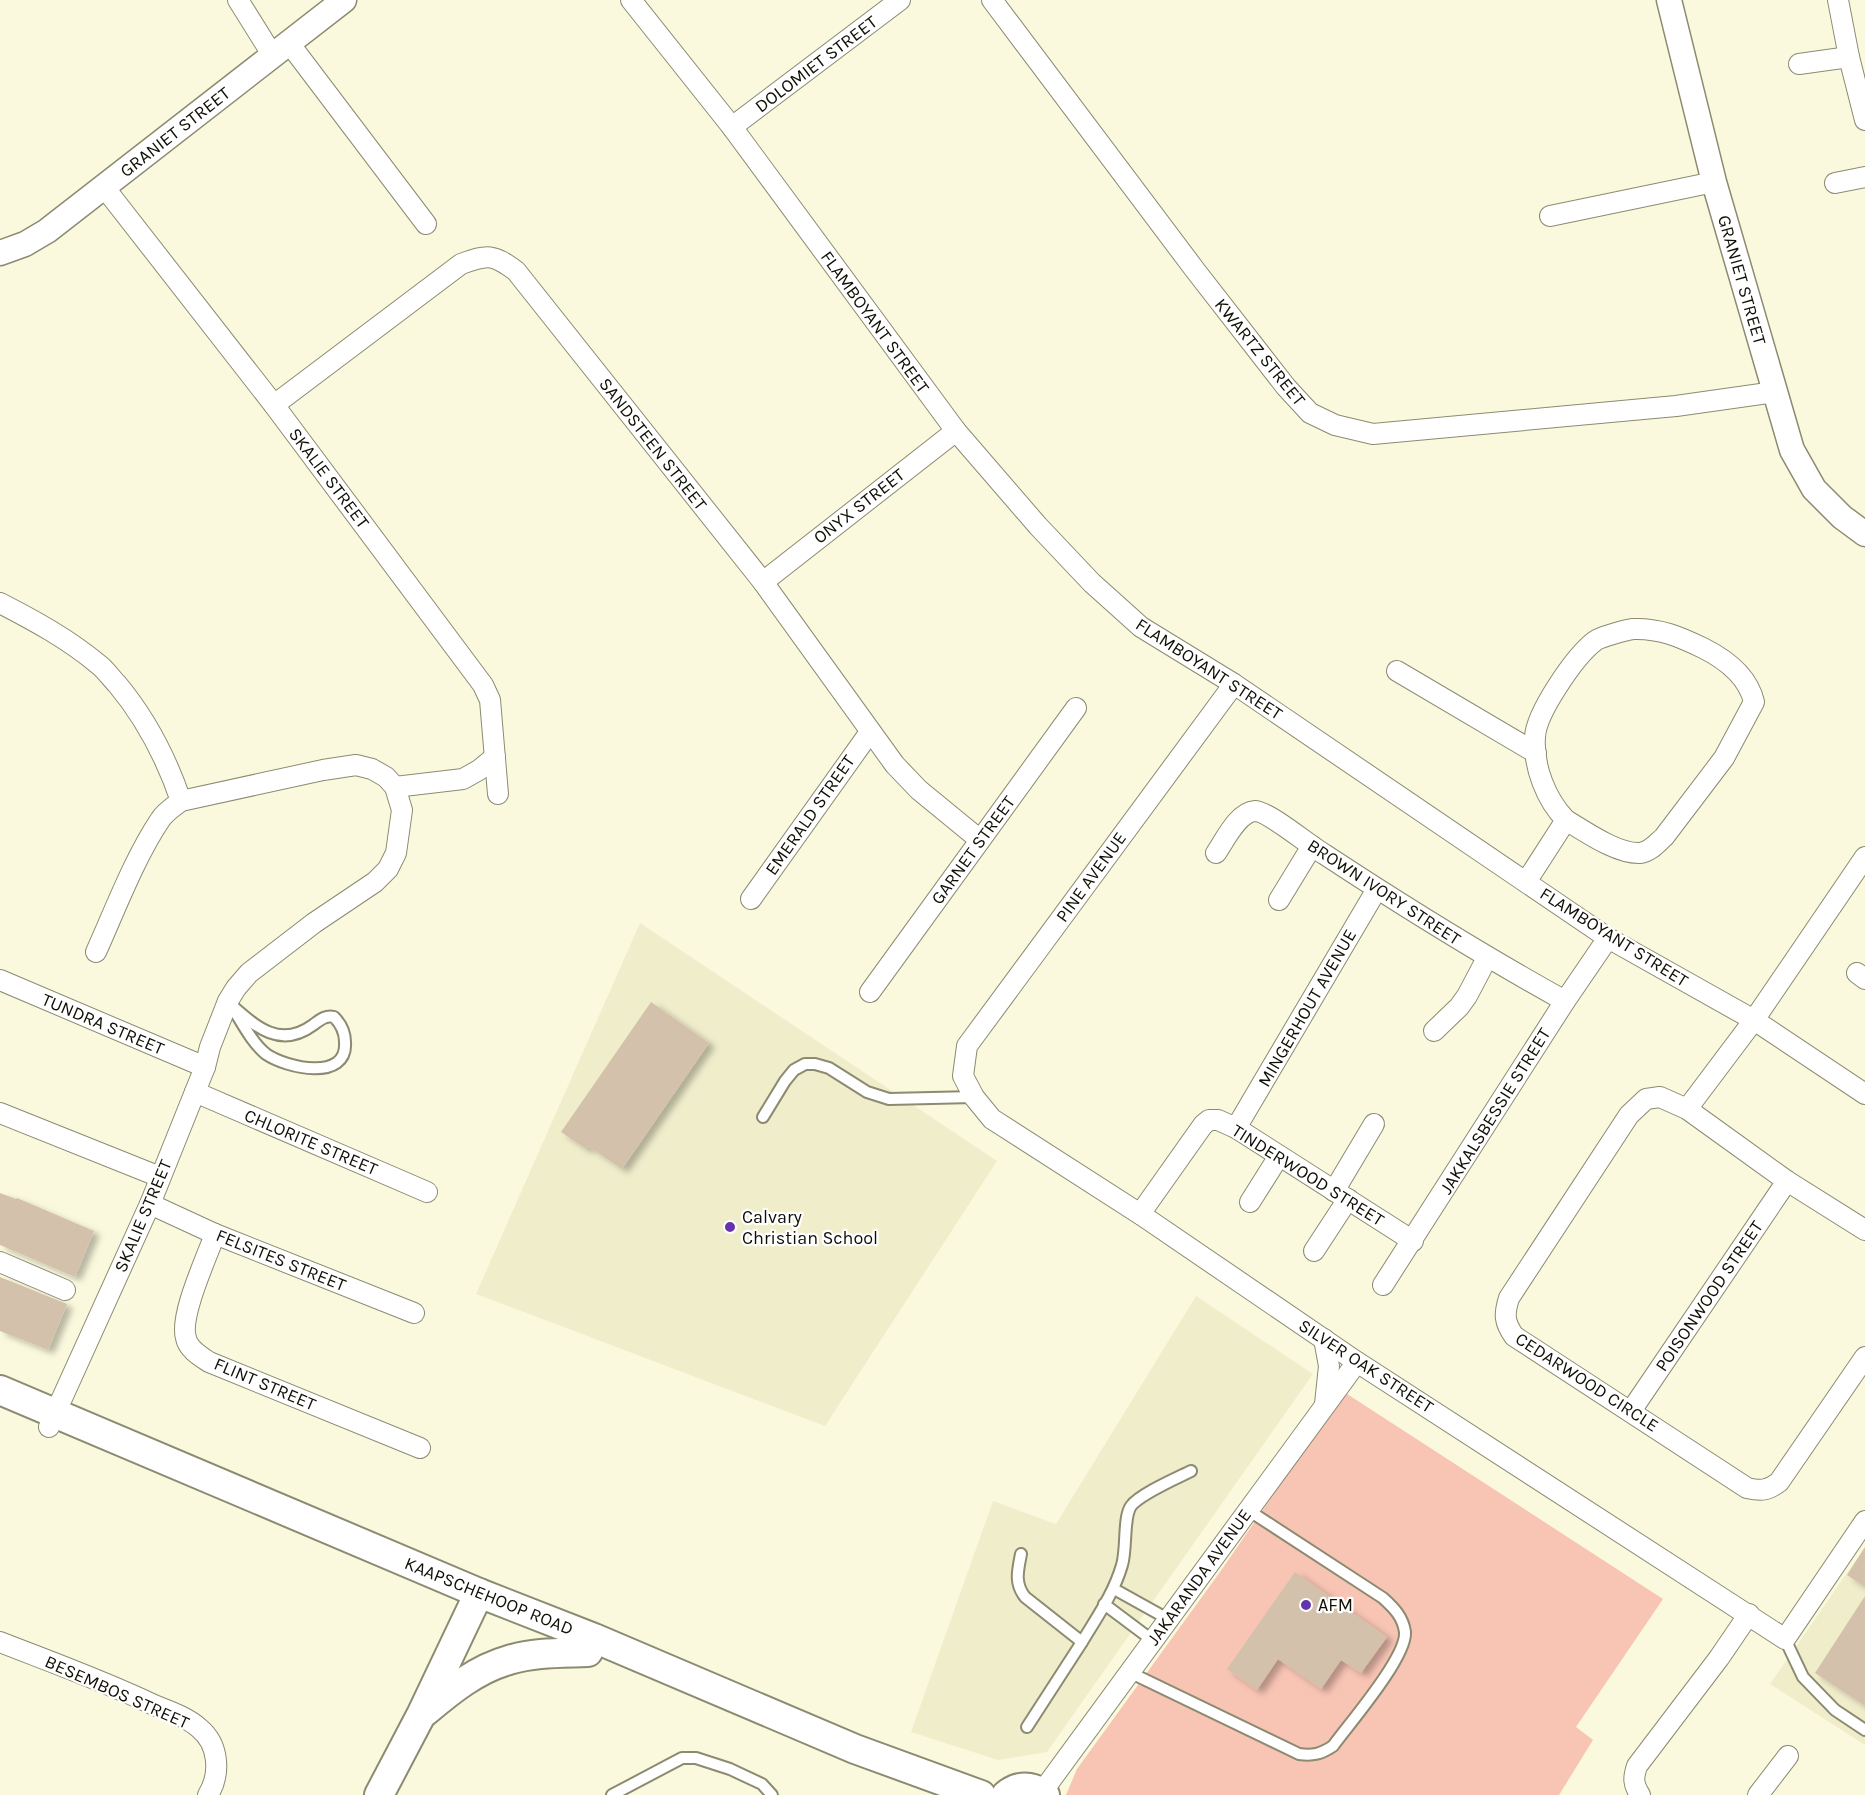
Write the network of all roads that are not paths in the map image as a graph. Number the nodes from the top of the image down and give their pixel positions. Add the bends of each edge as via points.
1 (238, 0) edge
2 (344, 0) edge
3 (631, 0) edge
4 (900, 0) edge
5 (992, 0) edge
6 (1669, 0) edge
7 (1838, 0) edge
8 (281, 50) junction
9 (1848, 57) junction
10 (1799, 64) dead end
11 (1865, 120) edge
12 (732, 127) junction
13 (1865, 177) edge
14 (1713, 182) junction
15 (1835, 183) dead end
16 (104, 187) junction
17 (1550, 216) dead end
18 (426, 224) dead end
19 (0, 252) edge
20 (1775, 392) junction
21 (274, 405) junction
22 (956, 430) junction
23 (1865, 534) edge
24 (763, 582) junction
25 (0, 603) edge
26 (1396, 671) dead end
27 (1234, 684) junction
28 (1076, 708) dead end
29 (870, 732) junction
30 (1536, 753) junction
31 (495, 757) junction
32 (395, 787) junction
33 (498, 794) dead end
34 (181, 801) junction
35 (1566, 820) junction
36 (980, 840) junction
37 (1312, 846) junction
38 (1216, 853) dead end
39 (1865, 857) edge
40 (1526, 882) junction
41 (1377, 889) junction
42 (751, 899) dead end
43 (1279, 900) dead end
44 (1608, 938) junction
45 (96, 952) dead end
46 (1487, 958) junction
47 (0, 980) edge
48 (870, 992) dead end
49 (1565, 1001) junction
50 (229, 1002) junction
51 (1754, 1020) junction
52 (1434, 1031) dead end
53 (205, 1067) junction
54 (963, 1076) joint
55 (195, 1092) junction
56 (1865, 1094) edge
57 (974, 1097) junction
58 (1688, 1109) junction
59 (0, 1113) edge
60 (763, 1117) dead end
61 (1374, 1124) dead end
62 (1236, 1128) junction
63 (1279, 1156) junction
64 (160, 1177) junction
65 (1786, 1181) junction
66 (427, 1192) dead end
67 (1341, 1195) junction
68 (1250, 1202) dead end
69 (150, 1203) junction
70 (1140, 1214) junction
71 (1865, 1230) edge
72 (215, 1234) junction
73 (1413, 1241) junction
74 (1314, 1251) dead end
75 (0, 1262) edge
76 (1383, 1285) dead end
77 (65, 1290) dead end
78 (414, 1313) dead end
79 (1324, 1339) junction
80 (1865, 1357) edge
81 (1357, 1362) junction
82 (0, 1390) edge
83 (0, 1406) edge
84 (1324, 1406) junction
85 (1631, 1411) junction
86 (52, 1420) junction
87 (420, 1449) dead end
88 (1191, 1470) dead end
89 (1248, 1510) junction
90 (1865, 1521) edge
91 (1021, 1554) dead end
92 (1114, 1589) junction
93 (476, 1600) junction
94 (1104, 1604) junction
95 (1749, 1614) junction
96 (1168, 1619) junction
97 (1785, 1639) junction
98 (1152, 1640) junction
99 (0, 1642) edge
100 (1082, 1642) junction
101 (588, 1652) junction
102 (1129, 1672) junction
103 (421, 1715) junction
104 (1027, 1727) dead end
105 (1865, 1730) edge
106 (1788, 1756) dead end
107 (1043, 1794) edge
108 (208, 1795) edge
109 (379, 1795) edge
110 (612, 1795) edge
111 (772, 1795) edge
112 (934, 1795) edge
113 (981, 1795) edge
114 (1005, 1795) edge
115 (1640, 1795) edge
116 (1758, 1795) edge

1 - 8 street
2 - 8 street, GRANIET STREET
3 - 12 street, FLAMBOYANT STREET
4 - 12 street, DOLOMIET STREET
5 - 20 street, KWARTZ STREET via 1286,387 1310,413 1335,425 1373,434 1644,410
6 - 14 street, GRANIET STREET
7 - 9 street
8 - 16 street, GRANIET STREET
8 - 18 street
9 - 10 street
9 - 11 street
12 - 22 street, FLAMBOYANT STREET
13 - 15 street
14 - 17 street
14 - 20 street, GRANIET STREET
16 - 19 street, GRANIET STREET via 47,231
16 - 21 street, SKALIE STREET
20 - 23 street, GRANIET STREET via 1792,450 1814,489
21 - 24 street, SANDSTEEN STREET via 461,264 481,257 500,259 516,271
21 - 31 street, SKALIE STREET via 483,685 490,700
22 - 24 street, ONYX STREET
22 - 27 street, FLAMBOYANT STREET via 1092,584 1141,627
24 - 29 street, SANDSTEEN STREET
25 - 34 street via 46,626 100,665 136,706 154,736
26 - 30 street
27 - 40 street, FLAMBOYANT STREET
27 - 54 street, PINE AVENUE via 967,1046
28 - 36 street, GARNET STREET
29 - 36 street, SANDSTEEN STREET via 919,790
29 - 42 street, EMERALD STREET
30 - 35 street via 1544,786
30 - 35 street via 1536,730 1569,670 1596,640 1632,629 1672,633 1714,653 1751,688 1754,702 1724,758 1653,848 1641,853 1622,849
31 - 32 street via 464,779
31 - 33 street, SKALIE STREET
32 - 34 street via 372,769 356,765
32 - 50 street, SKALIE STREET via 402,810 396,853 388,869 249,973
34 - 45 street via 160,820
35 - 40 street
36 - 48 street, GARNET STREET
37 - 38 street, BROWN IVORY STREET via 1257,811 1247,813 1239,821
37 - 41 street, BROWN IVORY STREET
37 - 43 street
39 - 51 street
40 - 44 street, FLAMBOYANT STREET
41 - 46 street, BROWN IVORY STREET
41 - 62 street, MINGERHOUT AVENUE
44 - 49 street, JAKKALSBESSIE STREET
44 - 51 street, FLAMBOYANT STREET
46 - 49 street, BROWN IVORY STREET
46 - 52 street via 1463,1001
47 - 53 street, TUNDRA STREET
49 - 73 street, JAKKALSBESSIE STREET
50 - 50 lane via 268,1055 314,1070 336,1064 343,1057 345,1038 334,1017 326,1017 299,1034 278,1035 256,1027
50 - 53 street, SKALIE STREET
51 - 56 street, FLAMBOYANT STREET
51 - 58 street
53 - 55 street, SKALIE STREET
54 - 57 street, SILVER OAK STREET
55 - 64 street, SKALIE STREET
55 - 66 street, CHLORITE STREET
57 - 60 lane via 889,1099 867,1092 829,1068 805,1064 785,1081
57 - 70 street, SILVER OAK STREET via 992,1119
58 - 65 street, CEDARWOOD CIRCLE
58 - 85 street, CEDARWOOD CIRCLE via 1660,1097 1646,1099 1629,1115 1509,1298 1504,1313 1514,1336
59 - 64 street
61 - 67 street
62 - 63 street, TINDERWOOD STREET
62 - 70 street, TINDERWOOD STREET via 1218,1120 1203,1125
63 - 67 street, TINDERWOOD STREET
63 - 68 street
64 - 69 street, SKALIE STREET
65 - 71 street, CEDARWOOD CIRCLE
65 - 85 street, POISONWOOD STREET
67 - 73 street, TINDERWOOD STREET
67 - 74 street
69 - 72 street, FELSITES STREET
69 - 86 street, SKALIE STREET
70 - 79 street, SILVER OAK STREET
72 - 78 street, FELSITES STREET
72 - 87 street, FLINT STREET via 184,1328 186,1341 195,1352 209,1362
73 - 76 street, JAKKALSBESSIE STREET
75 - 77 street
79 - 81 street, SILVER OAK STREET
79 - 84 street via 1329,1366
80 - 85 street, CEDARWOOD CIRCLE via 1779,1482 1769,1490 1747,1488
81 - 84 street, JAKARANDA AVENUE
81 - 95 street, SILVER OAK STREET
82 - 86 main road, KAAPSCHEHOOP ROAD
83 - 86 main road, KAAPSCHEHOOP ROAD
84 - 89 street, JAKARANDA AVENUE
86 - 93 main road, KAAPSCHEHOOP ROAD
88 - 92 lane via 1131,1506 1127,1543
89 - 96 street, JAKARANDA AVENUE
89 - 102 lane via 1396,1610 1405,1634 1393,1666 1333,1746 1312,1756 1299,1754
90 - 97 street
91 - 100 lane via 1017,1577 1020,1590
92 - 94 lane
92 - 96 lane
93 - 101 main road, KAAPSCHEHOOP ROAD
93 - 103 main road
93 - 113 main road, KAAPSCHEHOOP ROAD via 594,1638 855,1749
94 - 98 lane
94 - 100 lane
95 - 97 street, SILVER OAK STREET
95 - 115 street via 1637,1766 1633,1778
96 - 98 street, JAKARANDA AVENUE
97 - 105 lane via 1803,1677 1835,1710
98 - 102 street, JAKARANDA AVENUE
99 - 108 street, BESEMBOS STREET via 138,1697 200,1728 213,1745 218,1766
100 - 104 lane
101 - 103 main road via 510,1659 470,1678
101 - 112 main road, KAAPSCHEHOOP ROAD via 849,1764
102 - 107 street, JAKARANDA AVENUE
103 - 109 main road
106 - 116 street
107 - 114 main road via 1024,1787
110 - 111 lane via 682,1758 696,1758 730,1769 762,1784

